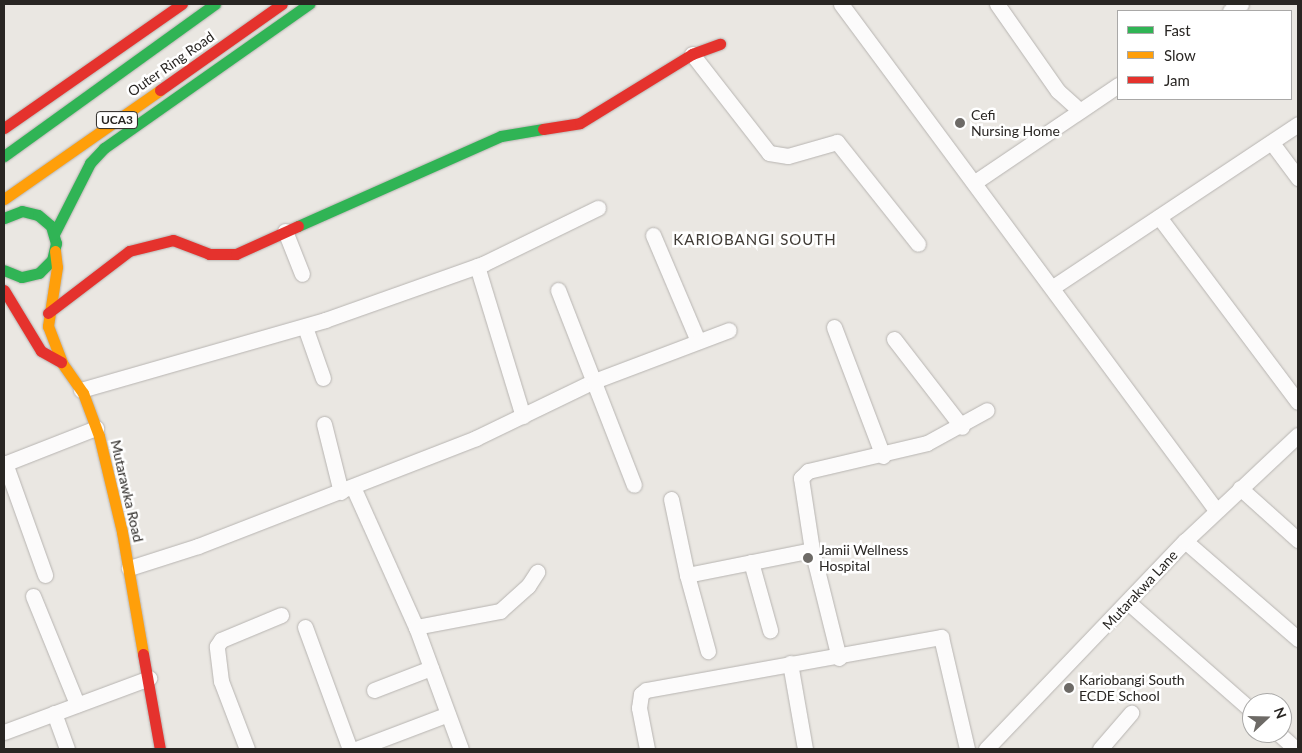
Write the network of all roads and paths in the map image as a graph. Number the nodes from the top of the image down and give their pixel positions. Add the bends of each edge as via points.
1 (182, 4) edge
2 (282, 4) edge
3 (309, 4) edge
4 (841, 4) edge
5 (998, 4) edge
6 (212, 6) edge
7 (720, 44) dead end
8 (692, 54) junction
9 (1117, 86) edge
10 (1079, 110) junction
11 (1298, 124) edge
12 (4, 128) edge
13 (1272, 143) junction
14 (4, 156) edge
15 (1298, 178) edge
16 (974, 182) junction
17 (4, 198) edge
18 (598, 208) dead end
19 (5, 217) edge
20 (1159, 217) junction
21 (285, 232) junction
22 (54, 234) junction
23 (654, 235) dead end
24 (918, 244) dead end
25 (55, 251) junction
26 (477, 266) junction
27 (4, 271) edge
28 (302, 274) dead end
29 (4, 275) edge
30 (1053, 286) junction
31 (4, 290) edge
32 (558, 290) dead end
33 (48, 313) junction
34 (306, 327) junction
35 (834, 327) dead end
36 (729, 330) dead end
37 (894, 339) dead end
38 (698, 341) junction
39 (62, 362) junction
40 (323, 378) dead end
41 (594, 381) junction
42 (81, 390) junction
43 (1298, 402) edge
44 (987, 410) dead end
45 (523, 416) junction
46 (324, 424) dead end
47 (962, 427) junction
48 (96, 428) junction
49 (1298, 435) edge
50 (883, 456) junction
51 (4, 464) edge
52 (634, 484) dead end
53 (1240, 488) junction
54 (347, 489) junction
55 (671, 499) dead end
56 (1216, 510) junction
57 (1298, 540) edge
58 (1185, 541) junction
59 (812, 550) junction
60 (751, 562) junction
61 (129, 568) junction
62 (537, 572) dead end
63 (44, 574) dead end
64 (687, 575) junction
65 (34, 596) dead end
66 (1129, 603) junction
67 (281, 614) dead end
68 (305, 627) dead end
69 (416, 627) junction
70 (770, 630) dead end
71 (1298, 639) edge
72 (708, 650) dead end
73 (839, 658) junction
74 (790, 663) junction
75 (431, 668) junction
76 (149, 678) junction
77 (374, 690) dead end
78 (1242, 702) edge
79 (77, 704) junction
80 (54, 713) junction
81 (1131, 713) dead end
82 (448, 714) junction
83 (4, 732) edge
84 (67, 749) edge
85 (160, 749) edge
86 (247, 749) edge
87 (350, 749) edge
88 (356, 749) edge
89 (461, 749) edge
90 (647, 749) edge
91 (805, 749) edge
92 (966, 749) edge
93 (986, 749) edge
94 (1100, 749) edge

1 - 12 street
2 - 17 street, Outer Ring Road / UCA3
3 - 22 street, UCA3 via 104,148 90,163
4 - 16 street
5 - 10 street via 1058,92
6 - 14 street, Outer Ring Road / UCA3
7 - 8 street
8 - 21 street via 580,124 501,136
8 - 24 street via 769,152 788,156 837,142
9 - 10 street
10 - 16 street
11 - 13 street
13 - 15 street
13 - 20 street
16 - 30 street
18 - 26 street
19 - 22 street via 30,212 45,220
20 - 30 street
20 - 43 street
21 - 28 street
21 - 33 street via 226,256 209,254 173,240 129,251
22 - 25 street
23 - 38 street
25 - 27 street via 39,273 21,277
25 - 33 street, Mutarawka Road via 57,267
26 - 34 street
26 - 45 street
27 - 29 street
30 - 56 street
31 - 39 street via 41,351
32 - 41 street
33 - 39 street, Mutarawka Road via 50,335
34 - 40 street
34 - 42 street
35 - 50 street
36 - 38 street
37 - 47 street
38 - 41 street
39 - 42 street, Mutarawka Road
41 - 45 street
41 - 52 street
42 - 48 street, Mutarawka Road
44 - 47 street
45 - 54 street
46 - 54 street
47 - 50 street via 927,443
48 - 51 street
48 - 61 street, Mutarawka Road
49 - 53 street, Mutarakwa Lane
50 - 59 street via 804,474 800,484
51 - 63 street
53 - 56 street, Mutarakwa Lane
53 - 57 street
54 - 61 street
54 - 69 street
55 - 64 street
56 - 58 street, Mutarakwa Lane
58 - 66 street, Mutarakwa Lane
58 - 71 street
59 - 60 street
59 - 73 street
60 - 64 street
60 - 70 street
61 - 76 street, Mutarawka Road
62 - 69 street via 528,586 500,611
64 - 72 street
65 - 79 street
66 - 78 street
66 - 93 street, Mutarakwa Lane
67 - 86 street via 221,640 217,646 221,681
68 - 87 street
69 - 75 street
73 - 74 street
73 - 92 street via 941,637
74 - 90 street via 646,690 639,708
74 - 91 street
75 - 77 street
75 - 82 street
76 - 79 street
76 - 85 street, Mutarawka Road
79 - 80 street
80 - 83 street
80 - 84 street
81 - 94 street
82 - 88 street
82 - 89 street

